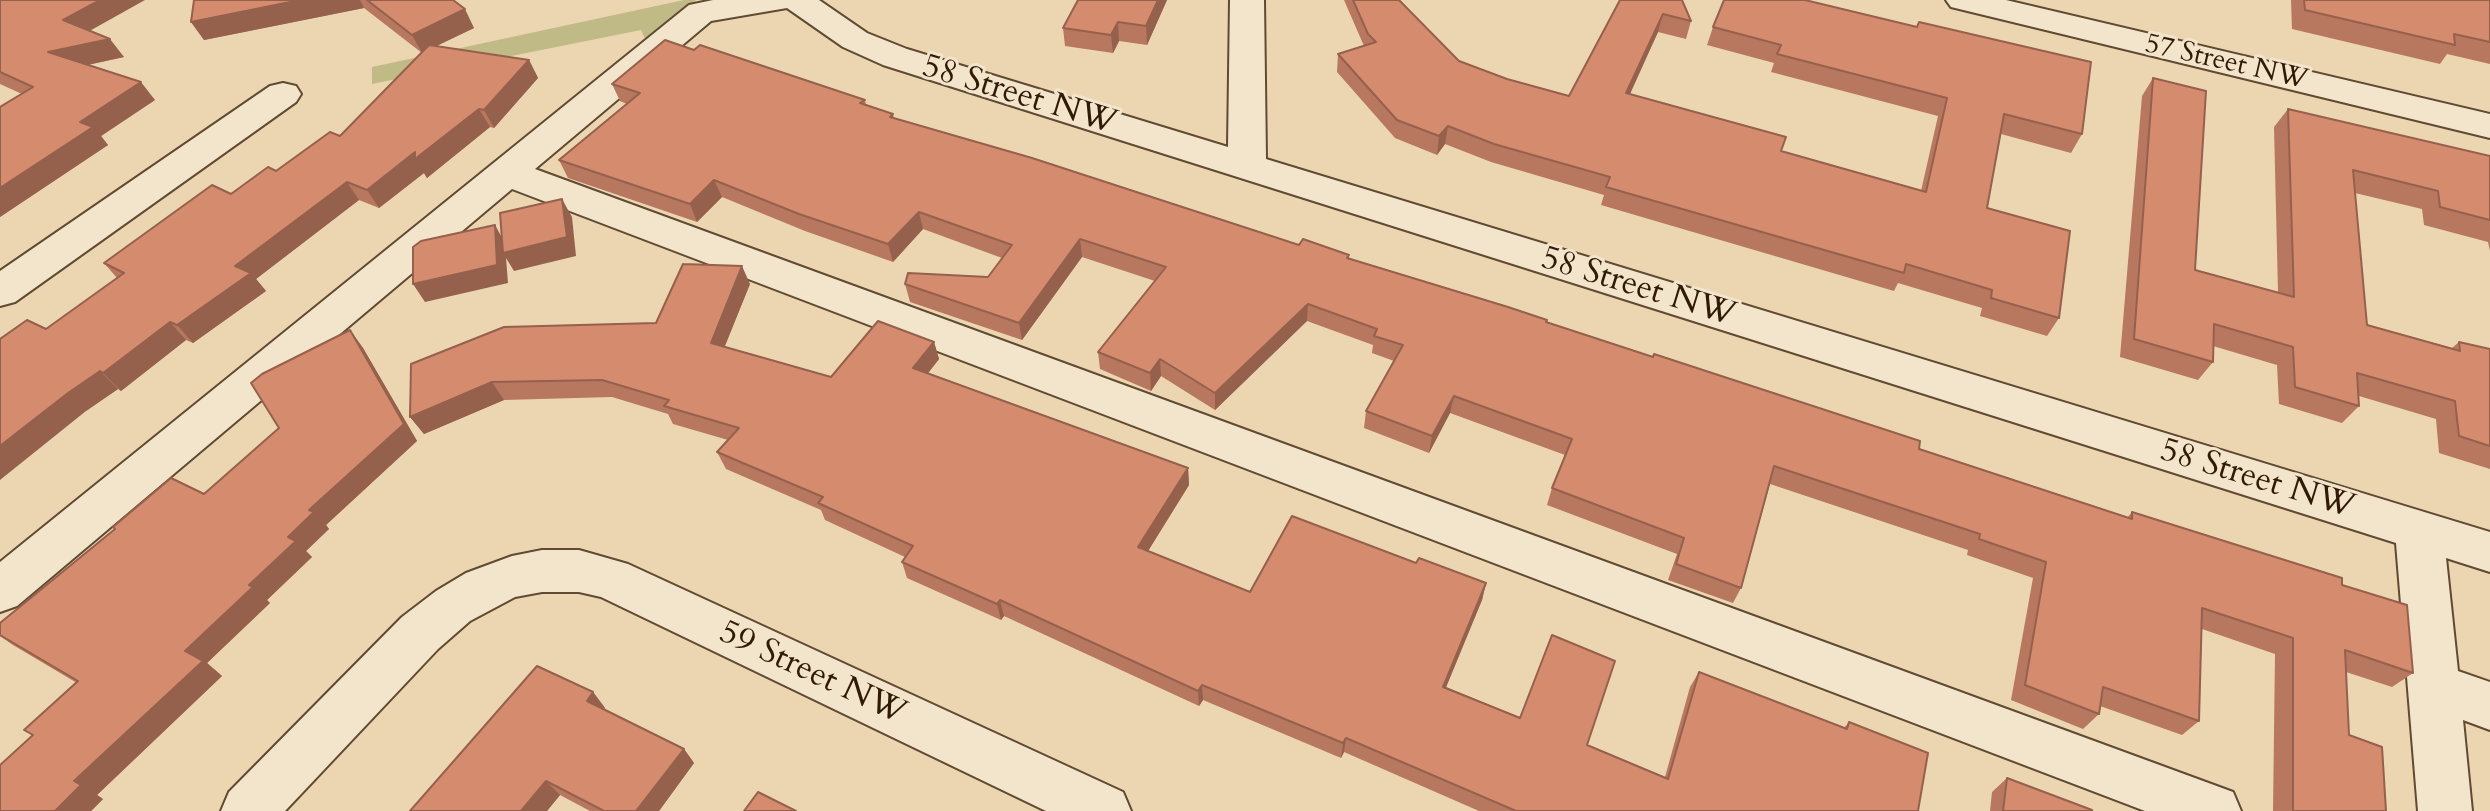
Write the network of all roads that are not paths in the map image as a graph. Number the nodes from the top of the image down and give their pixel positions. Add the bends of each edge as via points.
1 (780, 0) edge
2 (797, 0) edge
3 (1247, 0) edge
4 (1963, 0) edge
5 (2076, 13) edge
6 (283, 94) dead end
7 (2490, 126) edge
8 (1247, 167) junction
9 (507, 173) junction
10 (0, 291) edge
11 (2419, 530) junction
12 (2490, 552) edge
13 (0, 591) edge
14 (2433, 686) junction
15 (2490, 706) edge
16 (248, 811) edge
17 (1104, 811) edge
18 (2214, 811) edge
19 (2445, 811) edge

1 - 9 street via 701,12
2 - 8 street, 58 Street NW via 855,40 895,57
3 - 8 street
4 - 5 street, 57 Street NW
5 - 7 street, 57 Street NW
6 - 10 street
8 - 11 street, 58 Street NW
9 - 13 street
9 - 18 street
11 - 12 street, 58 Street NW
11 - 14 street
14 - 15 street
14 - 19 street
16 - 17 street, 59 Street NW via 420,633 483,588 542,571 579,571 611,579

